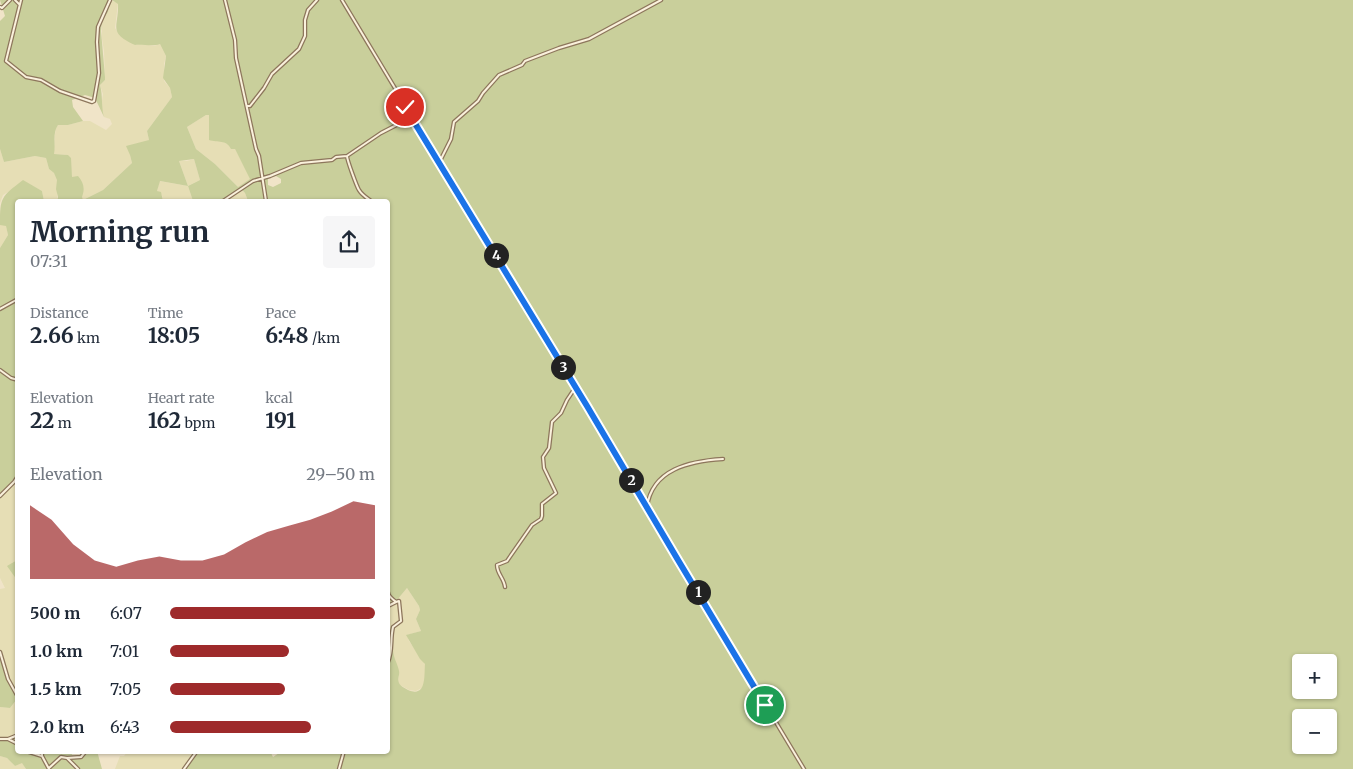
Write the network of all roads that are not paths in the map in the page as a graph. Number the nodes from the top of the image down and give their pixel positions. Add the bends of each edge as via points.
1 (10, 0) edge
2 (15, 0) edge
3 (21, 0) edge
4 (110, 0) edge
5 (225, 0) edge
6 (317, 0) edge
7 (342, 0) edge
8 (661, 0) edge
9 (19, 4) junction
10 (0, 8) edge
11 (247, 106) junction
12 (412, 117) junction
13 (347, 156) junction
14 (439, 161) junction
15 (263, 178) junction
16 (226, 199) edge
17 (266, 199) edge
18 (369, 199) edge
19 (15, 301) edge
20 (0, 309) edge
21 (0, 370) edge
22 (15, 378) edge
23 (575, 388) dead end
24 (723, 459) dead end
25 (15, 480) edge
26 (0, 496) edge
27 (647, 507) junction
28 (505, 587) dead end
29 (390, 597) edge
30 (396, 602) junction
31 (390, 605) edge
32 (0, 652) edge
33 (390, 658) edge
34 (15, 692) edge
35 (15, 737) edge
36 (8, 738) junction
37 (0, 739) edge
38 (15, 742) edge
39 (36, 754) edge
40 (84, 754) edge
41 (195, 754) edge
42 (343, 754) edge
43 (42, 756) joint
44 (67, 758) junction
45 (49, 769) edge
46 (78, 769) edge
47 (184, 769) edge
48 (339, 769) edge
49 (804, 769) edge

1 - 10 street
2 - 9 street
3 - 9 street
4 - 9 street via 98,27 99,74 92,102 26,77 6,62
5 - 11 street via 236,40 236,58
6 - 11 street via 308,10 305,36 299,49 272,74 260,95
7 - 12 street
8 - 14 street via 589,39 525,61 499,75 478,101 454,122 451,139
11 - 15 street
12 - 13 street
12 - 14 street
13 - 15 street via 301,163
13 - 18 street via 359,191
14 - 27 street
15 - 16 street via 243,186
15 - 17 street
19 - 20 street
21 - 22 street
23 - 28 street via 552,422 549,448 543,457 544,468 556,493 542,504 541,519 532,525 507,562 497,565
24 - 27 street via 701,460 675,468 652,489
25 - 26 street
27 - 49 street
29 - 30 street
30 - 31 street
30 - 33 street via 399,601 401,621 393,627
32 - 34 street
35 - 36 street
36 - 37 street
36 - 38 street
39 - 43 street
40 - 44 street
41 - 47 street
42 - 48 street
43 - 45 street
44 - 45 street via 61,757
44 - 46 street

